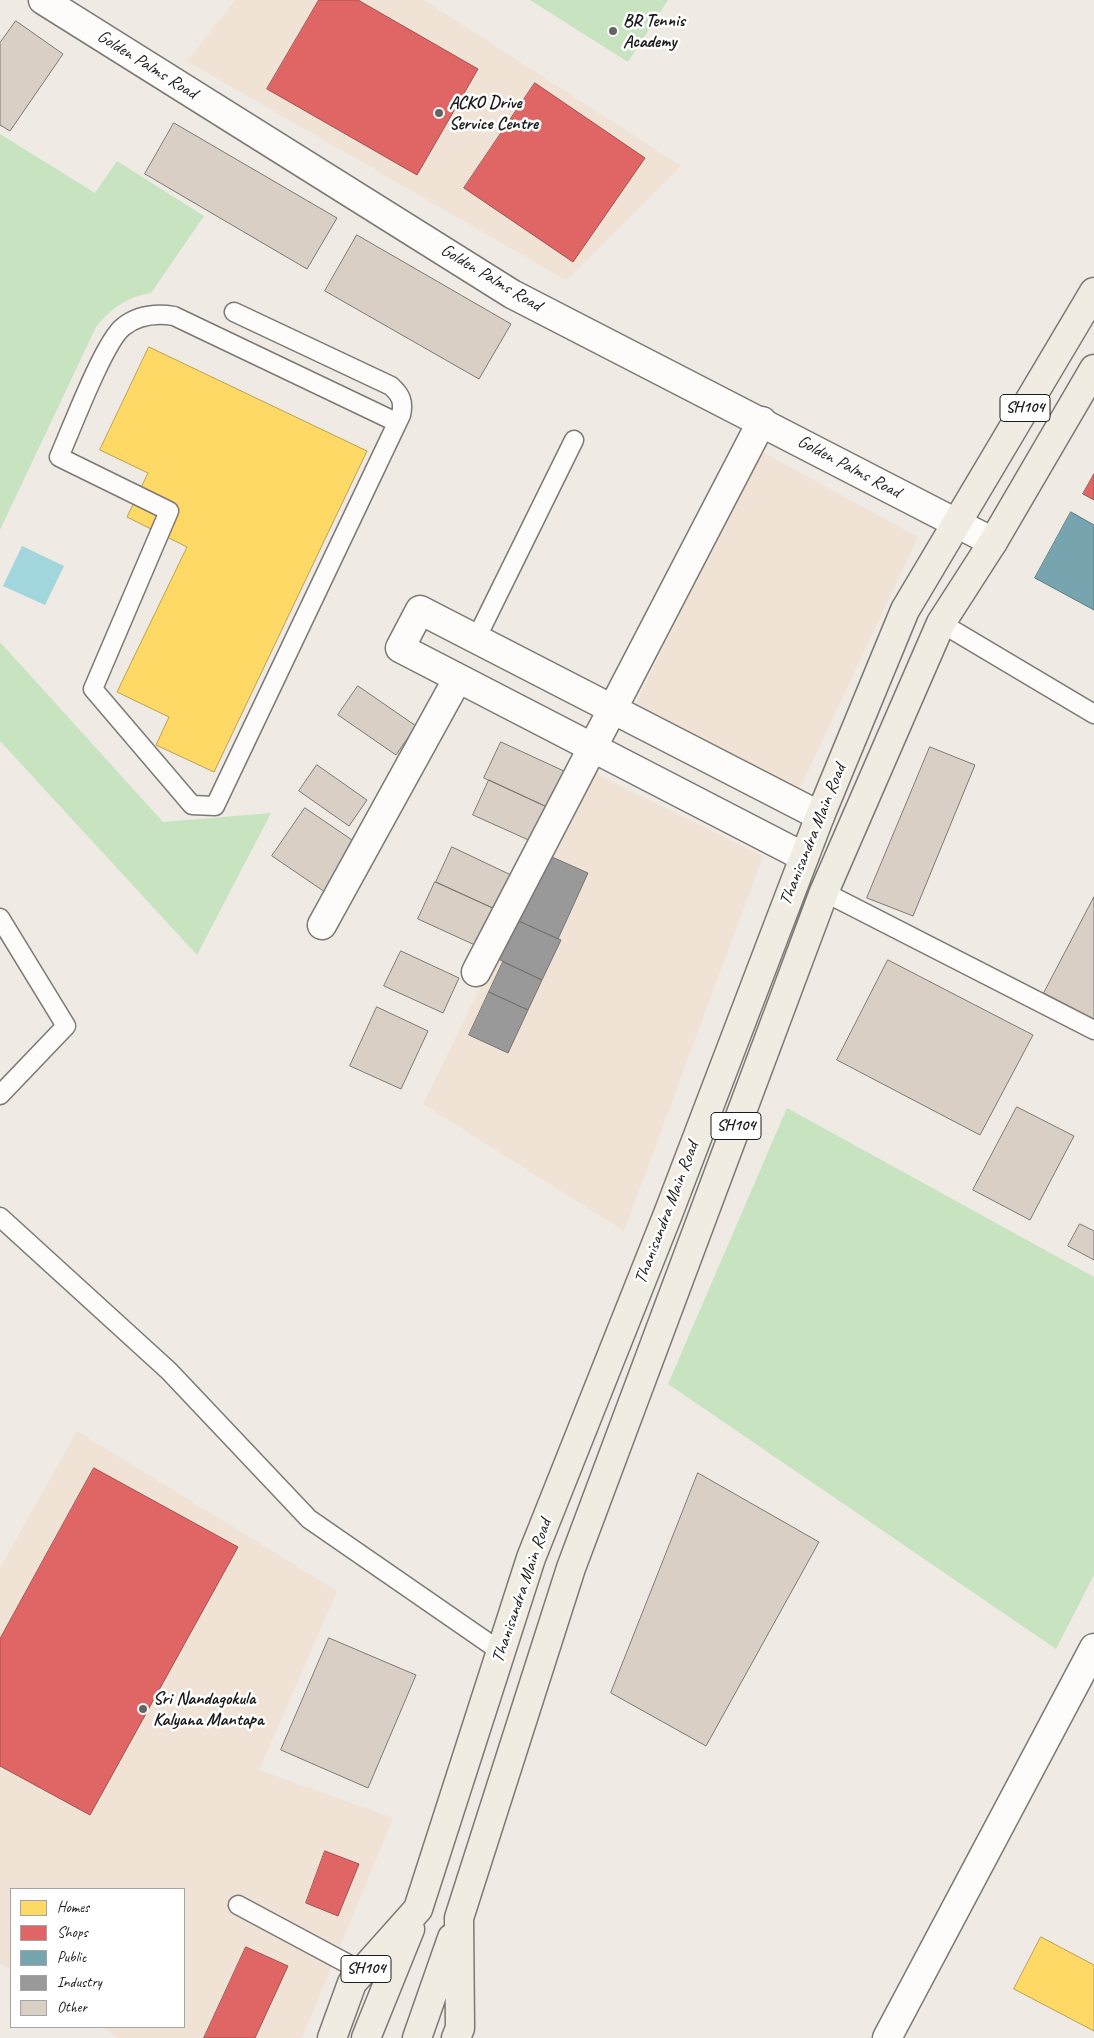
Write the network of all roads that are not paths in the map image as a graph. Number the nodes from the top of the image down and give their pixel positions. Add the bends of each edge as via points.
1 (43, 0) edge
2 (1094, 292) edge
3 (234, 312) dead end
4 (1094, 369) edge
5 (762, 421) junction
6 (396, 422) junction
7 (574, 440) dead end
8 (957, 523) junction
9 (993, 542) junction
10 (941, 623) junction
11 (476, 639) junction
12 (458, 678) junction
13 (611, 709) junction
14 (1094, 714) edge
15 (591, 747) junction
16 (820, 816) junction
17 (804, 857) junction
18 (824, 892) junction
19 (0, 918) edge
20 (322, 925) dead end
21 (476, 972) dead end
22 (1094, 1030) edge
23 (0, 1095) edge
24 (0, 1217) edge
25 (1094, 1648) edge
26 (500, 1651) junction
27 (238, 1905) dead end
28 (418, 1909) junction
29 (459, 1918) junction
30 (363, 1972) junction
31 (420, 2031) edge
32 (332, 2038) edge
33 (366, 2038) edge
34 (456, 2038) edge
35 (887, 2038) edge

1 - 5 street, Golden Palms Road via 512,294
2 - 8 main road, Thanisandra Main Road / SH104
3 - 6 lane via 391,386 402,399 403,407
4 - 9 main road, Thanisandra Main Road / SH104
5 - 8 street, Golden Palms Road
5 - 13 street
6 - 6 lane via 215,806 192,805 93,689 169,511 59,457 113,337 134,319 147,315 174,316
7 - 11 lane
8 - 9 street, Golden Palms Road
8 - 16 main road, Thanisandra Main Road / SH104 via 905,610
9 - 10 main road, Thanisandra Main Road / SH104
10 - 14 lane
10 - 18 main road, Thanisandra Main Road / SH104
11 - 12 street via 420,610 400,648
11 - 13 street
12 - 15 street
12 - 20 street
13 - 15 street
13 - 16 street
15 - 17 street
15 - 21 street
16 - 17 main road, Thanisandra Main Road / SH104
17 - 26 main road, Thanisandra Main Road / SH104 via 664,1224 531,1558
18 - 22 lane
18 - 29 main road, Thanisandra Main Road / SH104 via 571,1568
19 - 23 lane via 66,1026
24 - 26 lane via 169,1371 309,1519
25 - 35 street
26 - 28 main road, Thanisandra Main Road / SH104
27 - 30 lane
28 - 30 main road, Thanisandra Main Road / SH104
28 - 33 main road, SH104
29 - 31 main road, SH104
29 - 34 main road, Thanisandra Main Road / SH104 via 460,2028
30 - 32 main road, Thanisandra Main Road / SH104 via 352,1983

